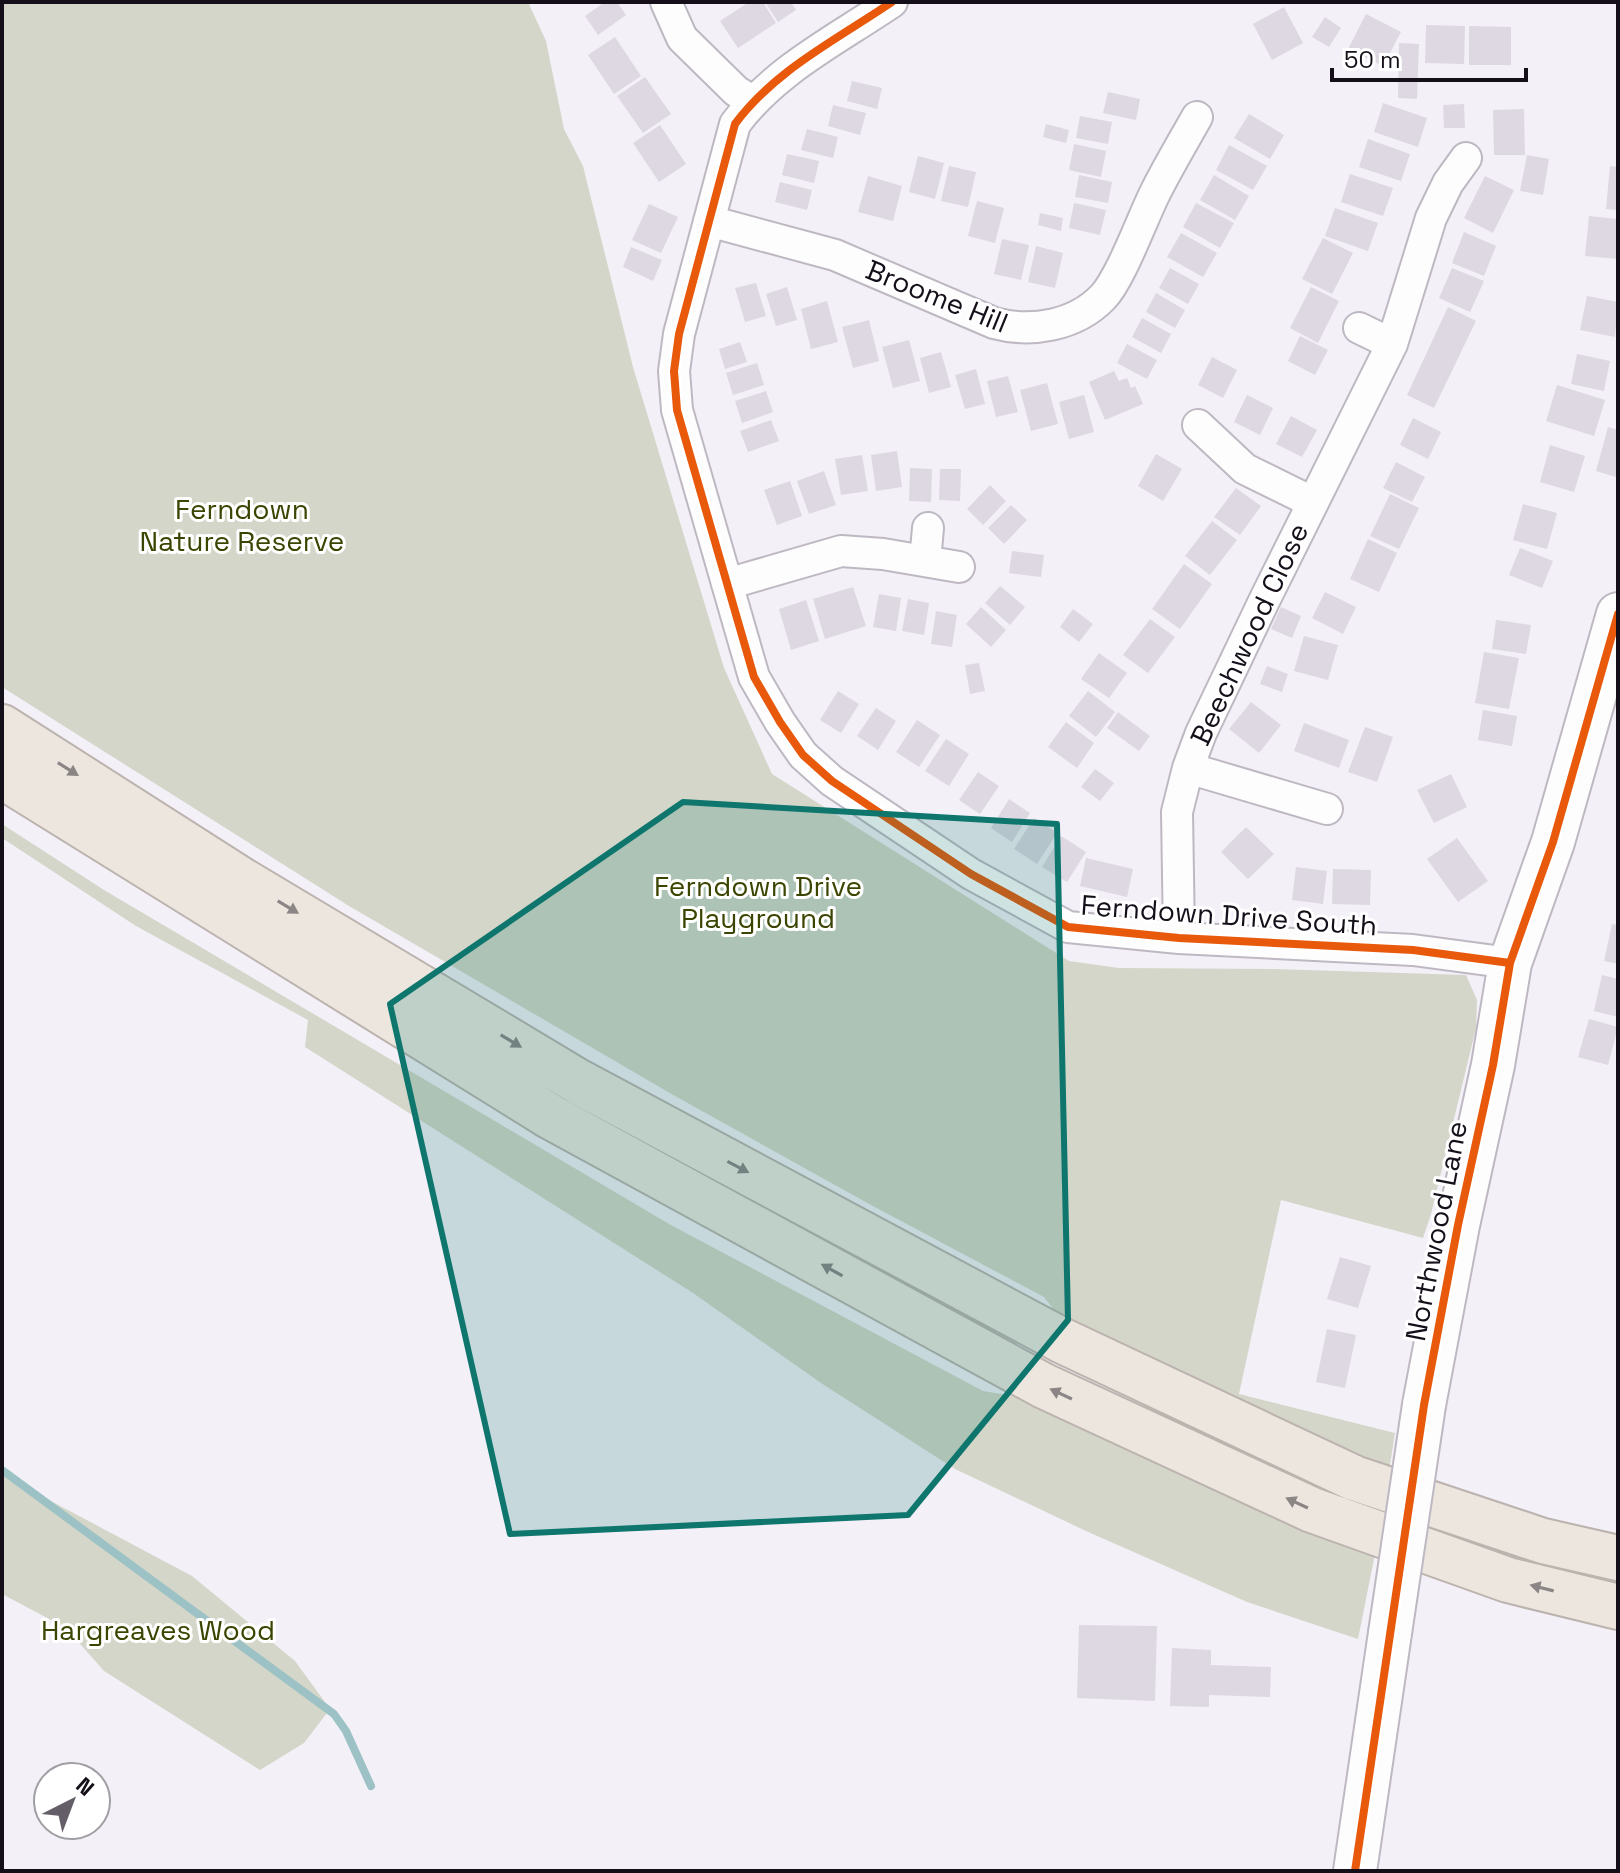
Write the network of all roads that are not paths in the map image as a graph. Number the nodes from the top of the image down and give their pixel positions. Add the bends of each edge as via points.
1 (666, 2) edge
2 (892, 2) edge
3 (752, 101) junction
4 (1197, 117) dead end
5 (1466, 158) dead end
6 (709, 221) junction
7 (1359, 328) dead end
8 (1392, 344) junction
9 (1198, 425) dead end
10 (1312, 502) junction
11 (928, 528) dead end
12 (925, 561) junction
13 (959, 567) dead end
14 (727, 584) junction
15 (1618, 614) edge
16 (2, 727) edge
17 (1188, 768) junction
18 (2, 776) edge
19 (1327, 809) dead end
20 (1179, 938) junction
21 (1510, 963) junction
22 (1618, 1558) edge
23 (1618, 1607) edge
24 (1355, 1871) edge

1 - 3 street via 682,38
2 - 3 street, Ferndown Drive South via 779,76
3 - 6 street, Ferndown Drive South via 735,124
4 - 6 street, Broome Hill via 1104,296 1074,317 1047,326 1016,329 994,323 835,255
5 - 8 street, Beechwood Close via 1431,218
6 - 14 street, Ferndown Drive South via 674,371 677,410
7 - 8 street
8 - 10 street, Beechwood Close
9 - 10 street, Beechwood Close via 1245,469
10 - 17 street, Beechwood Close
11 - 12 street
12 - 13 street
12 - 14 street via 841,551
14 - 20 street, Ferndown Drive South via 754,677 803,755 832,781 971,874 1068,927
15 - 21 street, Northwood Lane via 1553,842
16 -> 22 highway via 240,879 579,1082 1063,1341 1354,1478 1543,1541
17 - 19 street, Beechwood Close
17 - 20 street, Beechwood Close via 1177,812
23 -> 18 highway via 1508,1580 1312,1510 1044,1386 551,1117
20 - 21 street, Ferndown Drive South via 1413,950
21 - 24 street, Northwood Lane, bridge via 1424,1405

